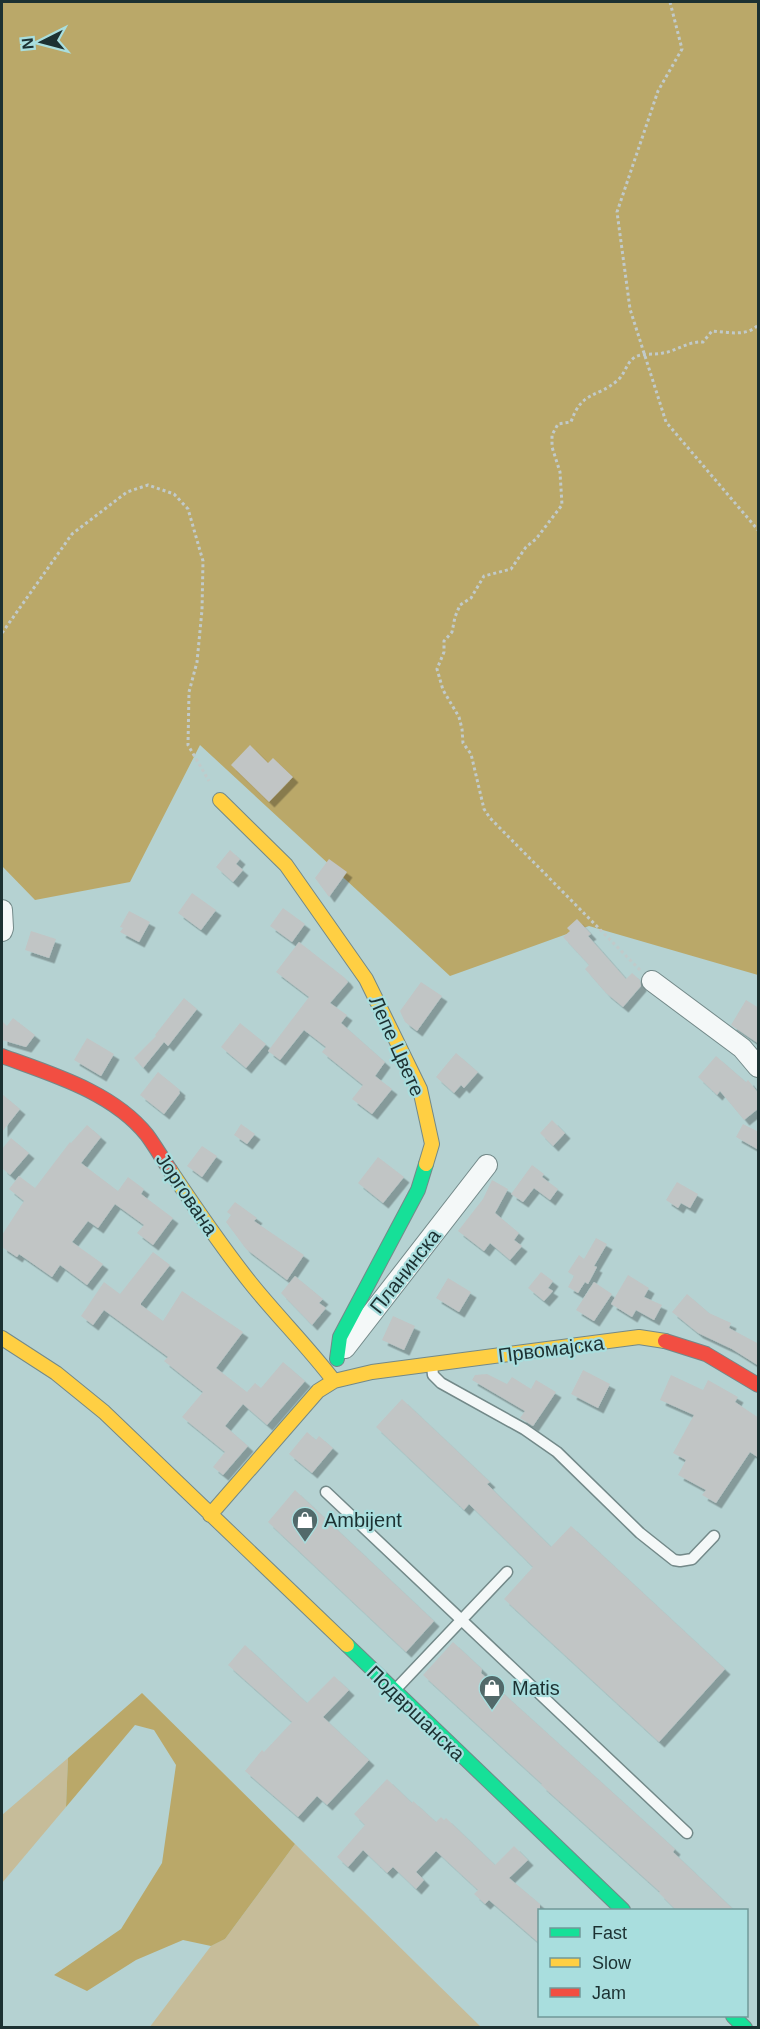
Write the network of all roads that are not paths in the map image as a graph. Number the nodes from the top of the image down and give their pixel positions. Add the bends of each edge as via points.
1 (220, 800) road end
2 (2, 910) edge
3 (2, 931) edge
4 (652, 981) road end
5 (2, 1056) edge
6 (759, 1066) edge
7 (487, 1165) dead end
8 (2, 1338) edge
9 (337, 1359) junction
10 (432, 1364) junction
11 (334, 1381) junction
12 (759, 1385) edge
13 (326, 1492) dead end
14 (210, 1515) junction
15 (714, 1536) dead end
16 (507, 1572) dead end
17 (462, 1619) junction
18 (394, 1691) junction
19 (687, 1833) dead end
20 (621, 1909) edge
21 (734, 2017) edge
22 (745, 2028) edge

1 - 9 street, Лепе Цвете via 286,865 366,979 420,1089 432,1144 418,1190 340,1337
2 - 3 street
4 - 6 street via 742,1048
5 - 11 street, Јоргована via 77,1084 125,1113 146,1134 253,1286
7 - 9 street, Планинска
8 - 14 street, Подвршанска via 56,1373 104,1412
9 - 11 street, Планинска
10 - 11 street, Првомајска
10 - 12 street, Првомајска via 639,1337 667,1341 706,1354
10 - 15 lane via 433,1375 441,1383 557,1452 668,1557 692,1559
11 - 14 street via 318,1391
13 - 17 lane
14 - 18 street, Подвршанска
16 - 17 lane
17 - 18 lane
17 - 19 lane
18 - 20 street, Подвршанска
21 - 22 street

